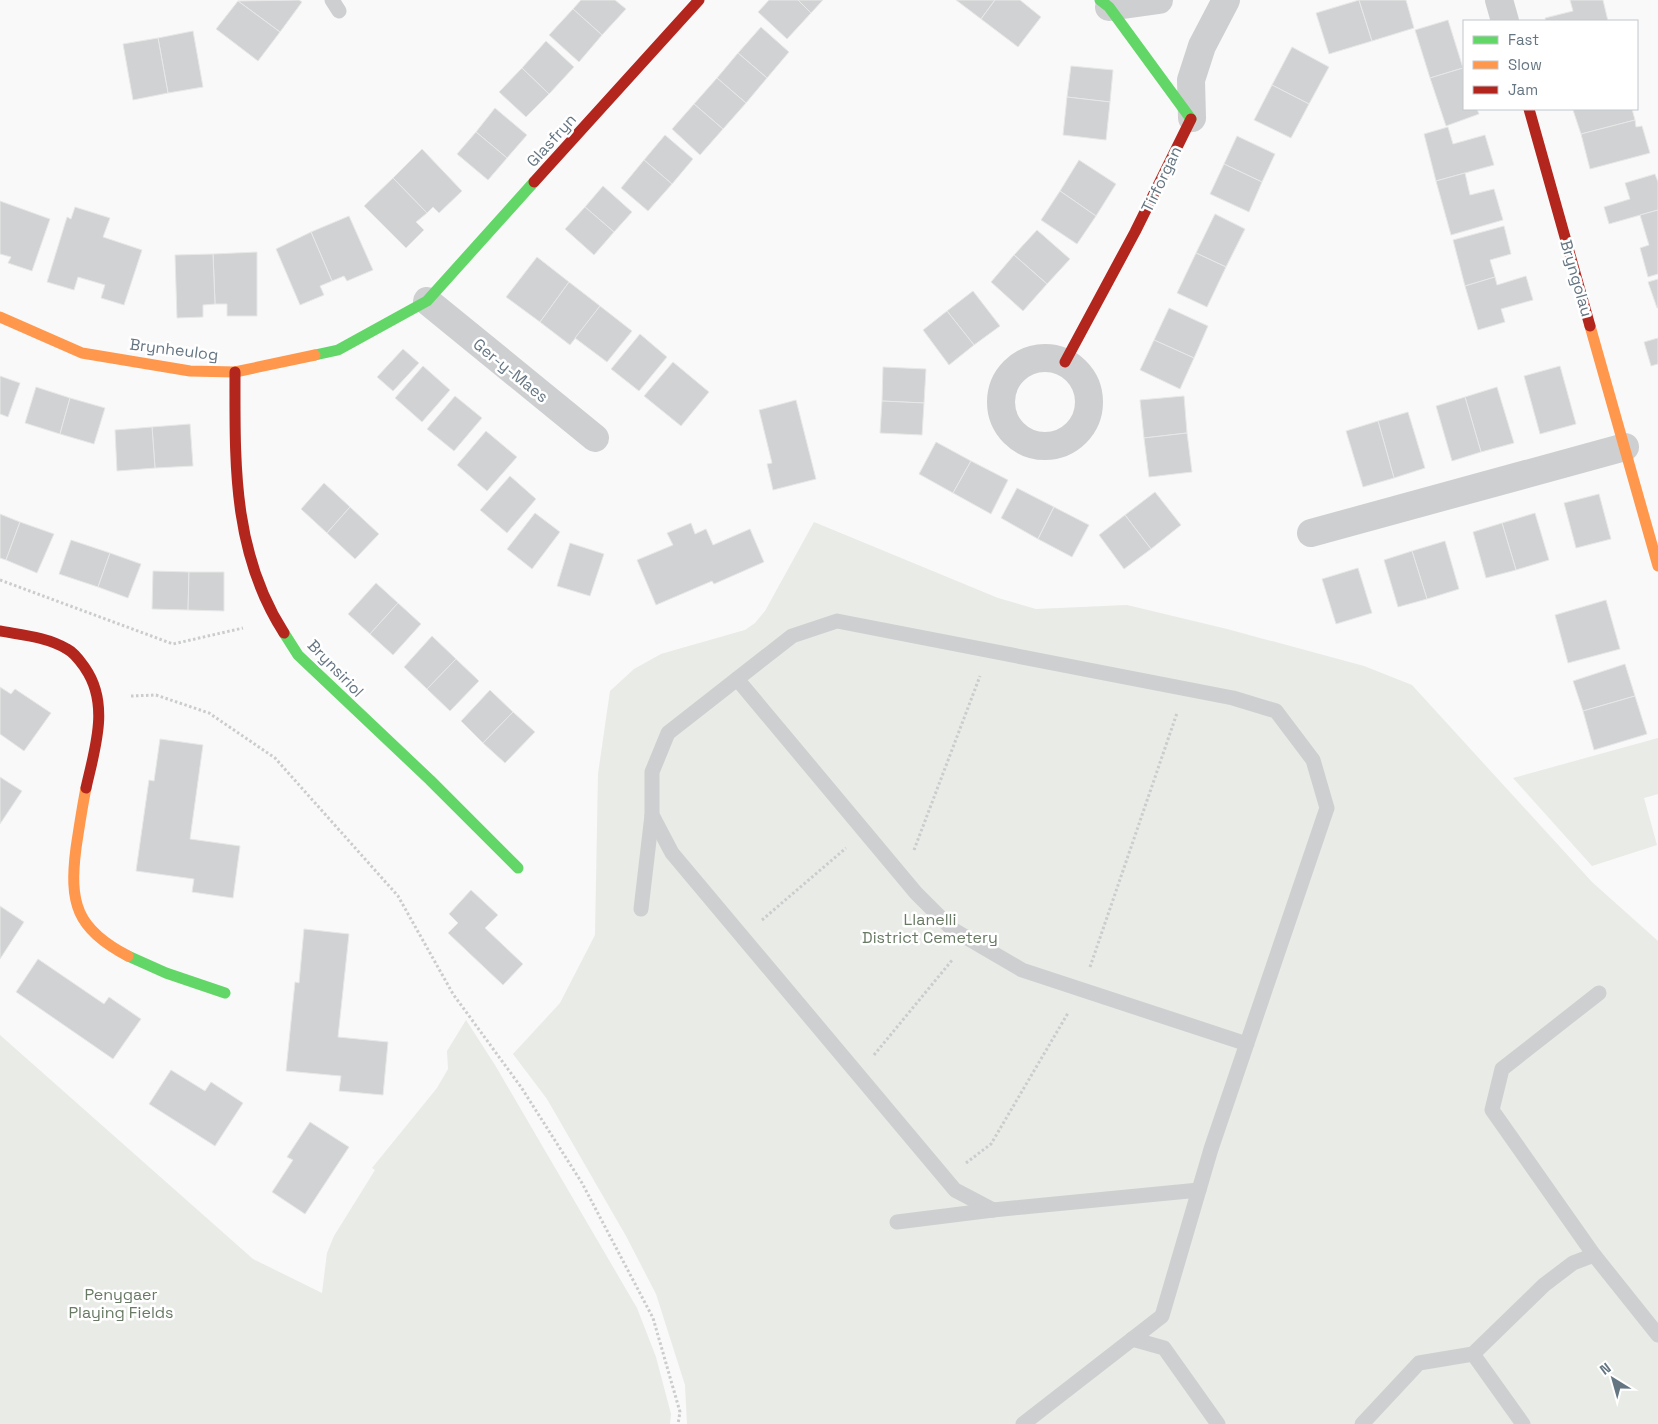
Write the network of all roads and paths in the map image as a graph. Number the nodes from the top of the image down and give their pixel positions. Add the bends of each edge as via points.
1 (699, 0) edge
2 (1159, 0) edge
3 (1226, 0) edge
4 (1499, 0) edge
5 (1105, 3) edge
6 (1505, 20) edge
7 (1529, 110) edge
8 (1192, 118) junction
9 (427, 301) junction
10 (0, 317) edge
11 (1066, 362) dead end
12 (235, 372) junction
13 (595, 438) dead end
14 (1625, 447) junction
15 (1312, 533) dead end
16 (1658, 566) edge
17 (0, 580) edge
18 (273, 616) junction
19 (0, 631) edge
20 (990, 651) junction
21 (737, 679) junction
22 (1186, 689) junction
23 (98, 696) junction
24 (652, 815) junction
25 (865, 832) junction
26 (518, 868) dead end
27 (903, 878) junction
28 (641, 909) dead end
29 (742, 937) junction
30 (969, 939) junction
31 (1082, 989) junction
32 (226, 993) dead end
33 (1599, 993) dead end
34 (1247, 1044) junction
35 (858, 1074) junction
36 (946, 1179) junction
37 (1199, 1190) junction
38 (993, 1210) junction
39 (897, 1222) dead end
40 (1594, 1255) junction
41 (1658, 1335) edge
42 (1132, 1339) junction
43 (1473, 1354) junction
44 (678, 1424) edge
45 (1023, 1424) edge
46 (1218, 1424) edge
47 (1362, 1424) edge
48 (1524, 1424) edge

1 - 9 street, Glasfryn
2 - 5 street
3 - 8 street via 1202,46 1191,80
4 - 6 street
5 - 8 street
7 - 14 street, Bryngolau
8 - 11 street, Tirforgan
9 - 12 street, Brynheulog via 338,350
9 - 13 street, Ger-y-Maes
10 - 12 street, Brynheulog via 82,353 190,371
12 - 18 street, Brynsiriol via 237,482 248,554
14 - 15 street
14 - 16 street, Bryngolau
17 - 18 path via 173,644 250,627
18 - 26 street, Brynsiriol via 298,654
19 - 23 street via 38,638 70,650
20 - 21 lane via 837,621 792,636
20 - 22 lane
20 - 27 path
21 - 24 lane via 668,733 652,772
21 - 25 lane
22 - 31 path
22 - 34 lane via 1276,711 1314,760 1327,808
23 - 32 street via 99,719 82,805 72,884 79,913 98,936 134,958 166,975
23 - 44 path via 156,695 209,713 275,758 398,896 453,994 521,1087 587,1191 653,1318 680,1412
24 - 28 lane
24 - 29 lane via 672,853
25 - 27 lane
25 - 29 path
27 - 30 lane via 952,929
29 - 35 lane
30 - 31 lane via 1022,970
30 - 35 path
31 - 34 lane
31 - 36 path via 991,1144
33 - 40 lane via 1502,1069 1492,1110
34 - 37 lane
35 - 36 lane
36 - 38 lane via 955,1190
37 - 38 lane
37 - 42 lane via 1162,1316
38 - 39 lane
40 - 41 lane
40 - 43 lane via 1573,1263 1544,1285
42 - 45 lane
42 - 46 lane via 1164,1348
43 - 47 lane via 1419,1363
43 - 48 lane

